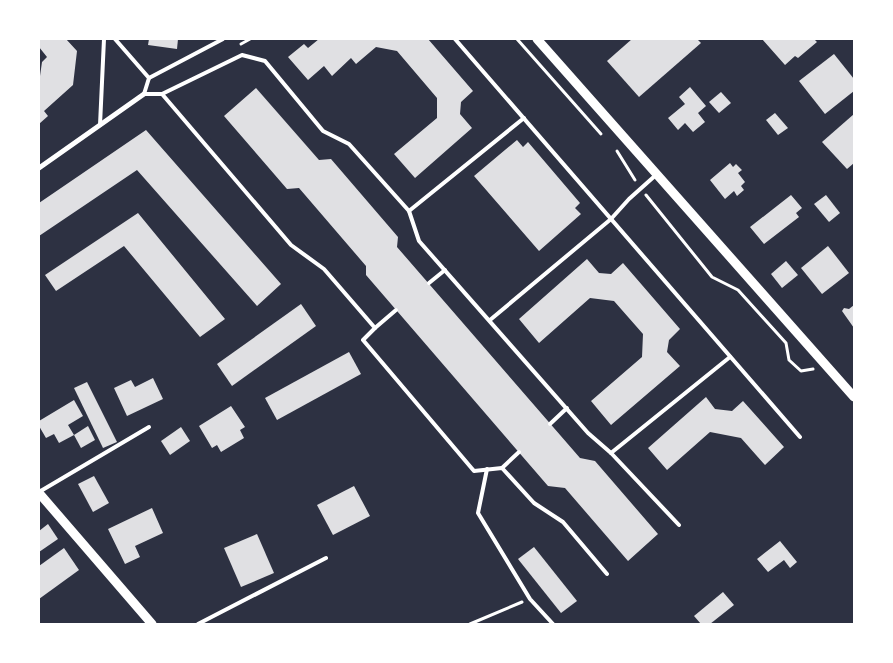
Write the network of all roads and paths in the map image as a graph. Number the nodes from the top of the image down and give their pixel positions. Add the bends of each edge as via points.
1 (104, 39) edge
2 (115, 39) edge
3 (223, 39) edge
4 (454, 39) edge
5 (517, 39) edge
6 (537, 39) edge
7 (149, 78) junction
8 (144, 94) junction
9 (162, 94) junction
10 (524, 118) junction
11 (100, 125) junction
12 (606, 140) dead end
13 (613, 147) dead end
14 (39, 168) edge
15 (657, 174) junction
16 (641, 189) junction
17 (409, 211) junction
18 (611, 219) junction
19 (445, 270) junction
20 (428, 283) dead end
21 (396, 310) dead end
22 (490, 320) junction
23 (376, 328) junction
24 (730, 357) junction
25 (828, 367) junction
26 (853, 392) edge
27 (567, 408) junction
28 (550, 424) dead end
29 (149, 427) dead end
30 (800, 437) dead end
31 (519, 452) dead end
32 (611, 453) junction
33 (502, 468) junction
34 (487, 469) junction
35 (39, 492) edge
36 (679, 524) dead end
37 (326, 558) dead end
38 (607, 574) dead end
39 (530, 599) junction
40 (152, 624) edge
41 (198, 624) edge
42 (470, 624) edge
43 (553, 624) edge

1 - 11 lane
2 - 7 lane
3 - 7 lane
4 - 10 lane
5 - 12 path
6 - 15 street
7 - 8 lane
8 - 9 lane
8 - 11 street
9 - 17 lane via 242,55 265,61 323,131 350,144
9 - 23 lane via 291,245 324,269
10 - 17 lane
10 - 18 lane
11 - 14 street
13 - 16 path
15 - 16 lane
15 - 25 street
16 - 18 lane
16 - 25 path via 712,277 738,290 786,343 789,360 801,372
17 - 19 lane via 419,241
18 - 22 lane
18 - 24 lane
19 - 20 lane
19 - 22 lane
21 - 23 lane
22 - 27 lane
23 - 34 lane via 363,340 474,471
24 - 30 lane
24 - 32 lane
25 - 26 street
27 - 28 lane
27 - 32 lane
29 - 35 lane
31 - 33 lane
32 - 36 lane
33 - 34 lane
33 - 38 lane via 534,503 563,522
34 - 39 lane via 478,513
35 - 40 street
37 - 41 lane
39 - 42 path
39 - 43 lane

